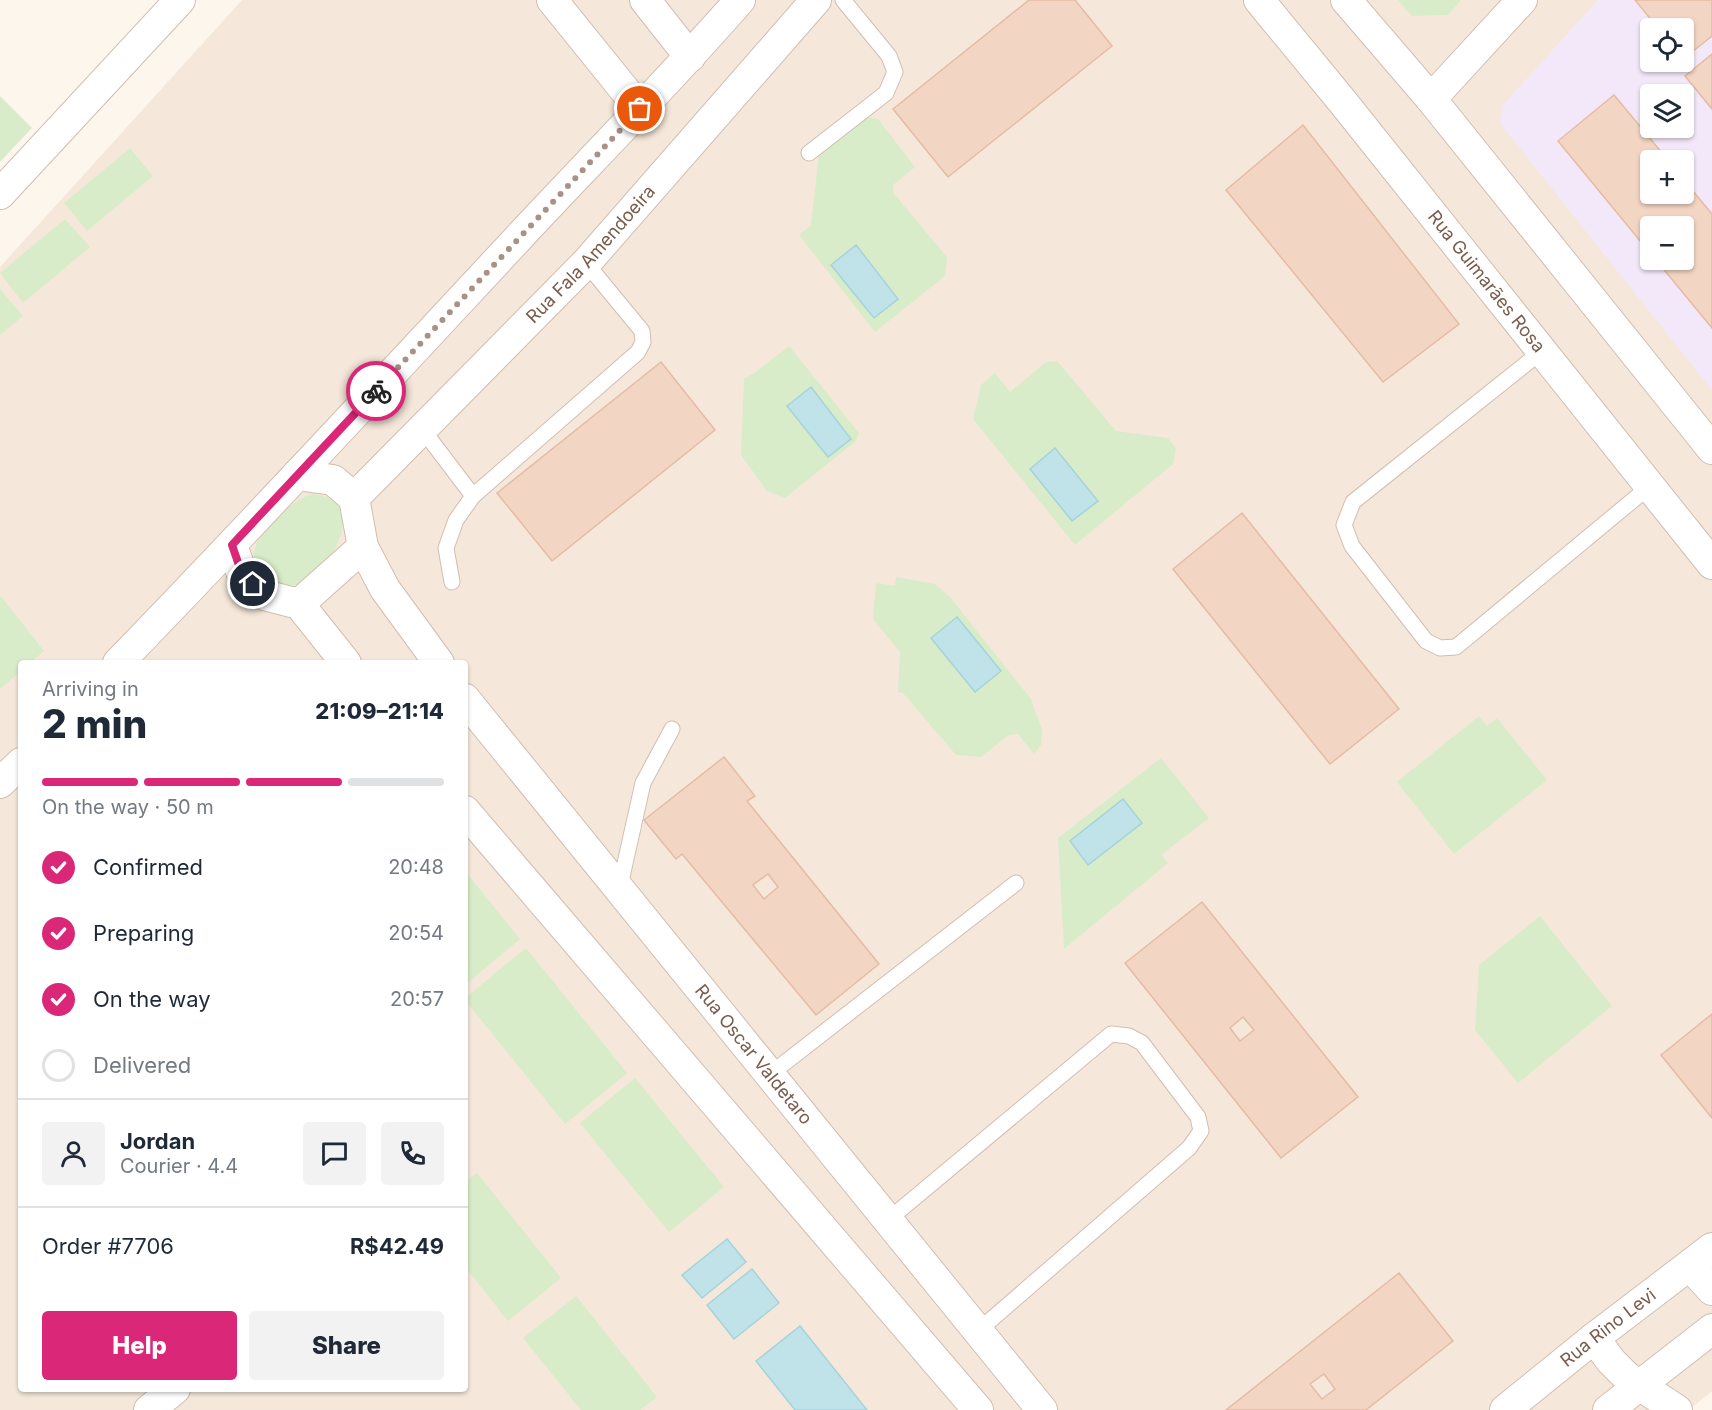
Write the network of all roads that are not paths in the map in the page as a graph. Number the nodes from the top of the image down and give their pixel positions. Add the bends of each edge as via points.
1 (180, 0) edge
2 (552, 0) edge
3 (645, 0) edge
4 (740, 0) edge
5 (816, 0) edge
6 (843, 0) edge
7 (1259, 0) edge
8 (1346, 0) edge
9 (1522, 0) edge
10 (690, 57) junction
11 (1431, 99) junction
12 (640, 109) junction
13 (809, 153) dead end
14 (0, 194) edge
15 (586, 263) junction
16 (1542, 351) junction
17 (423, 430) junction
18 (1712, 449) edge
19 (297, 475) junction
20 (1650, 486) junction
21 (473, 496) junction
22 (354, 498) junction
23 (232, 545) junction
24 (363, 547) junction
25 (1712, 564) edge
26 (452, 582) dead end
27 (299, 604) junction
28 (121, 660) edge
29 (344, 660) edge
30 (437, 660) edge
31 (468, 703) edge
32 (672, 729) dead end
33 (18, 766) edge
34 (0, 783) edge
35 (468, 814) edge
36 (1016, 883) dead end
37 (619, 890) junction
38 (769, 1075) junction
39 (888, 1220) junction
40 (1701, 1257) edge
41 (1712, 1290) edge
42 (1712, 1329) edge
43 (978, 1331) junction
44 (1594, 1338) junction
45 (1638, 1385) junction
46 (171, 1392) edge
47 (149, 1410) edge
48 (978, 1410) edge
49 (1042, 1410) edge
50 (1505, 1410) edge
51 (1608, 1410) edge
52 (1677, 1410) edge

1 - 14 street
2 - 12 street
3 - 10 street
4 - 10 street
5 - 15 street, Rua Fala Amendoeira
6 - 13 lane via 889,56 895,72 886,93
7 - 16 street, Rua Guimarães Rosa
8 - 11 street
9 - 11 street
10 - 12 street
11 - 18 street
12 - 19 street
15 - 17 street, Rua Fala Amendoeira
15 - 21 lane via 642,331 643,342 638,352
16 - 20 street, Rua Guimarães Rosa
16 - 20 lane via 1353,502 1344,525 1352,546 1426,641 1440,648 1456,646
17 - 21 lane
17 - 22 street, Rua Fala Amendoeira
19 - 22 street via 333,480
19 - 23 street
20 - 25 street, Rua Guimarães Rosa
21 - 26 lane via 456,520 447,548
22 - 24 street
23 - 27 street via 242,574 264,595
23 - 28 street
24 - 27 street
24 - 30 street via 386,589
27 - 29 street
31 - 37 street, Rua Oscar Valdetaro
32 - 37 lane via 643,783
33 - 34 street
35 - 48 street
36 - 38 lane
37 - 38 street, Rua Oscar Valdetaro
38 - 39 street, Rua Oscar Valdetaro
39 - 43 street, Rua Oscar Valdetaro
39 - 43 lane via 1111,1034 1129,1036 1142,1043 1198,1117 1201,1131 1189,1148
40 - 41 street
40 - 44 street, Rua Rino Levi
42 - 45 street
43 - 49 street, Rua Oscar Valdetaro
44 - 45 street via 1611,1361
44 - 50 street, Rua Rino Levi
45 - 51 street
45 - 52 street
46 - 47 street

